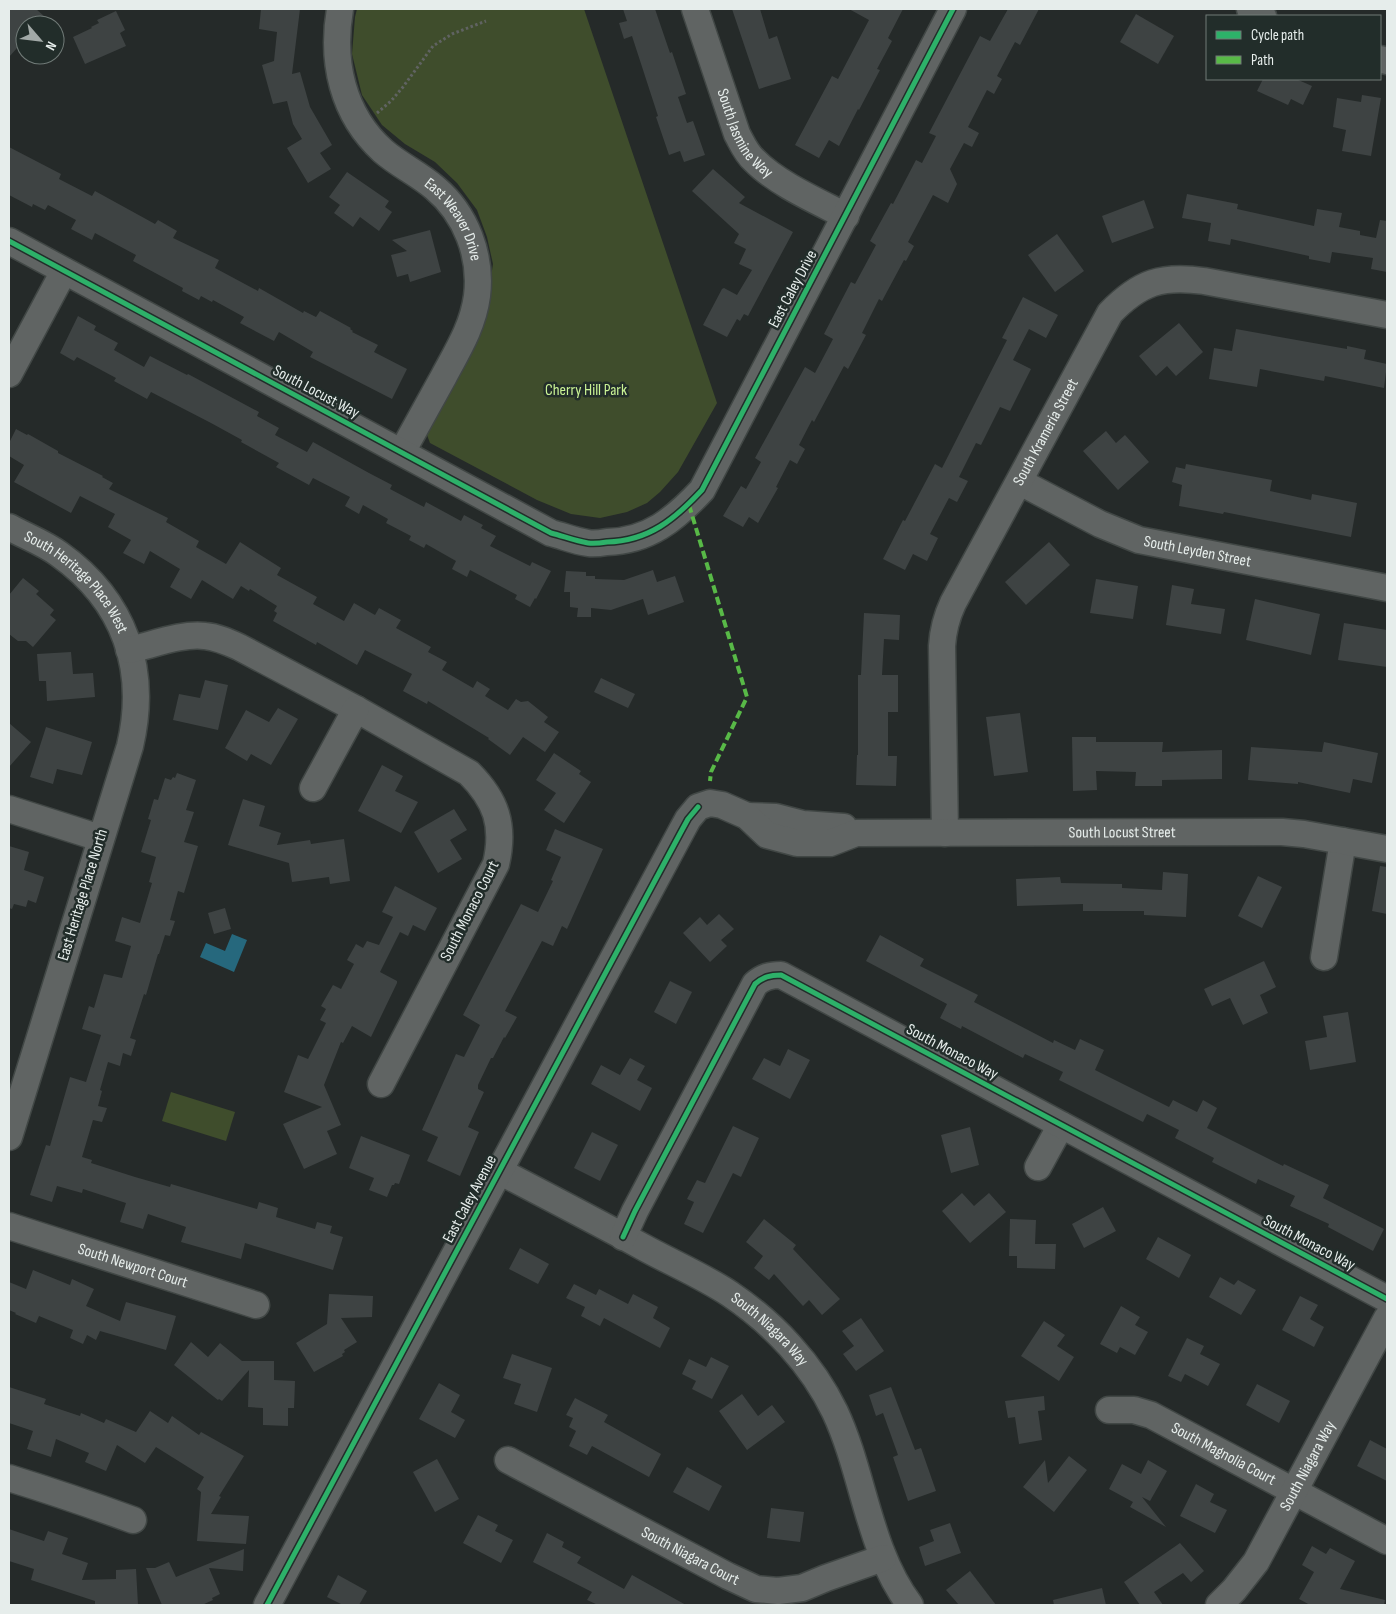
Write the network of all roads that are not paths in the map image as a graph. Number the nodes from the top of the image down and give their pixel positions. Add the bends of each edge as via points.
1 (340, 9) edge
2 (695, 9) edge
3 (953, 9) edge
4 (1250, 9) edge
5 (1261, 15) edge
6 (846, 216) junction
7 (9, 241) edge
8 (64, 270) junction
9 (1387, 315) edge
10 (9, 374) edge
11 (402, 452) junction
12 (1020, 482) junction
13 (9, 527) edge
14 (618, 542) joint
15 (1387, 588) edge
16 (129, 650) junction
17 (356, 709) junction
18 (313, 788) dead end
19 (698, 807) joint
20 (9, 809) edge
21 (946, 833) junction
22 (100, 838) junction
23 (1343, 841) junction
24 (1387, 849) edge
25 (1324, 957) dead end
26 (381, 1084) dead end
27 (1061, 1125) junction
28 (9, 1138) edge
29 (1038, 1166) dead end
30 (499, 1170) junction
31 (9, 1226) edge
32 (623, 1236) junction
33 (1387, 1299) edge
34 (256, 1305) dead end
35 (1387, 1318) edge
36 (1109, 1410) dead end
37 (508, 1460) dead end
38 (9, 1478) edge
39 (1295, 1492) junction
40 (133, 1520) dead end
41 (1387, 1541) edge
42 (883, 1558) junction
43 (267, 1605) edge
44 (910, 1605) edge
45 (1219, 1605) edge

1 - 11 street, East Weaver Drive via 336,56 351,109 382,150 445,198 465,225 476,254 477,296 469,330
2 - 6 street, South Jasmine Way via 738,134 753,160 770,175
3 - 6 street, East Caley Drive
4 - 5 street
6 - 14 street, East Caley Drive via 702,490 662,527
7 - 8 street, South Locust Way
8 - 10 street
8 - 11 street, South Locust Way
9 - 12 street, South Krameria Street via 1188,279 1173,278 1144,286 1110,313
11 - 14 street, South Locust Way via 551,532 590,543
12 - 15 street, South Leyden Street via 1100,524 1140,540
12 - 21 street, South Krameria Street via 952,603 943,632
13 - 16 street, South Heritage Place West via 58,553 91,580 115,614
16 - 17 street, South Monaco Court via 189,636 218,638
16 - 22 street, East Heritage Place North via 137,707 133,731
17 - 18 street
17 - 26 street, South Monaco Court via 469,773 492,801 500,834 496,864
19 - 21 street, South Locust Street via 715,803 747,816 842,826 856,833
19 - 30 street, East Caley Avenue via 688,819
20 - 22 street
21 - 23 street, South Locust Street via 1282,832
22 - 28 street, East Heritage Place North
23 - 24 street, South Locust Street
23 - 25 street
27 - 29 street
27 - 32 street, South Monaco Way via 781,975 771,975 755,984
27 - 33 street, South Monaco Way
30 - 32 street, South Niagara Way
30 - 43 street, East Caley Avenue
31 - 34 street, South Newport Court
32 - 42 street, South Niagara Way via 729,1294 765,1321 790,1346 817,1381 844,1433
35 - 39 street, South Niagara Way
36 - 39 street, South Magnolia Court via 1134,1410 1151,1415
37 - 42 street, South Niagara Court via 756,1589 802,1588
38 - 40 street
39 - 41 street, South Magnolia Court
39 - 45 street, South Niagara Way via 1256,1562
42 - 44 street, South Niagara Way

